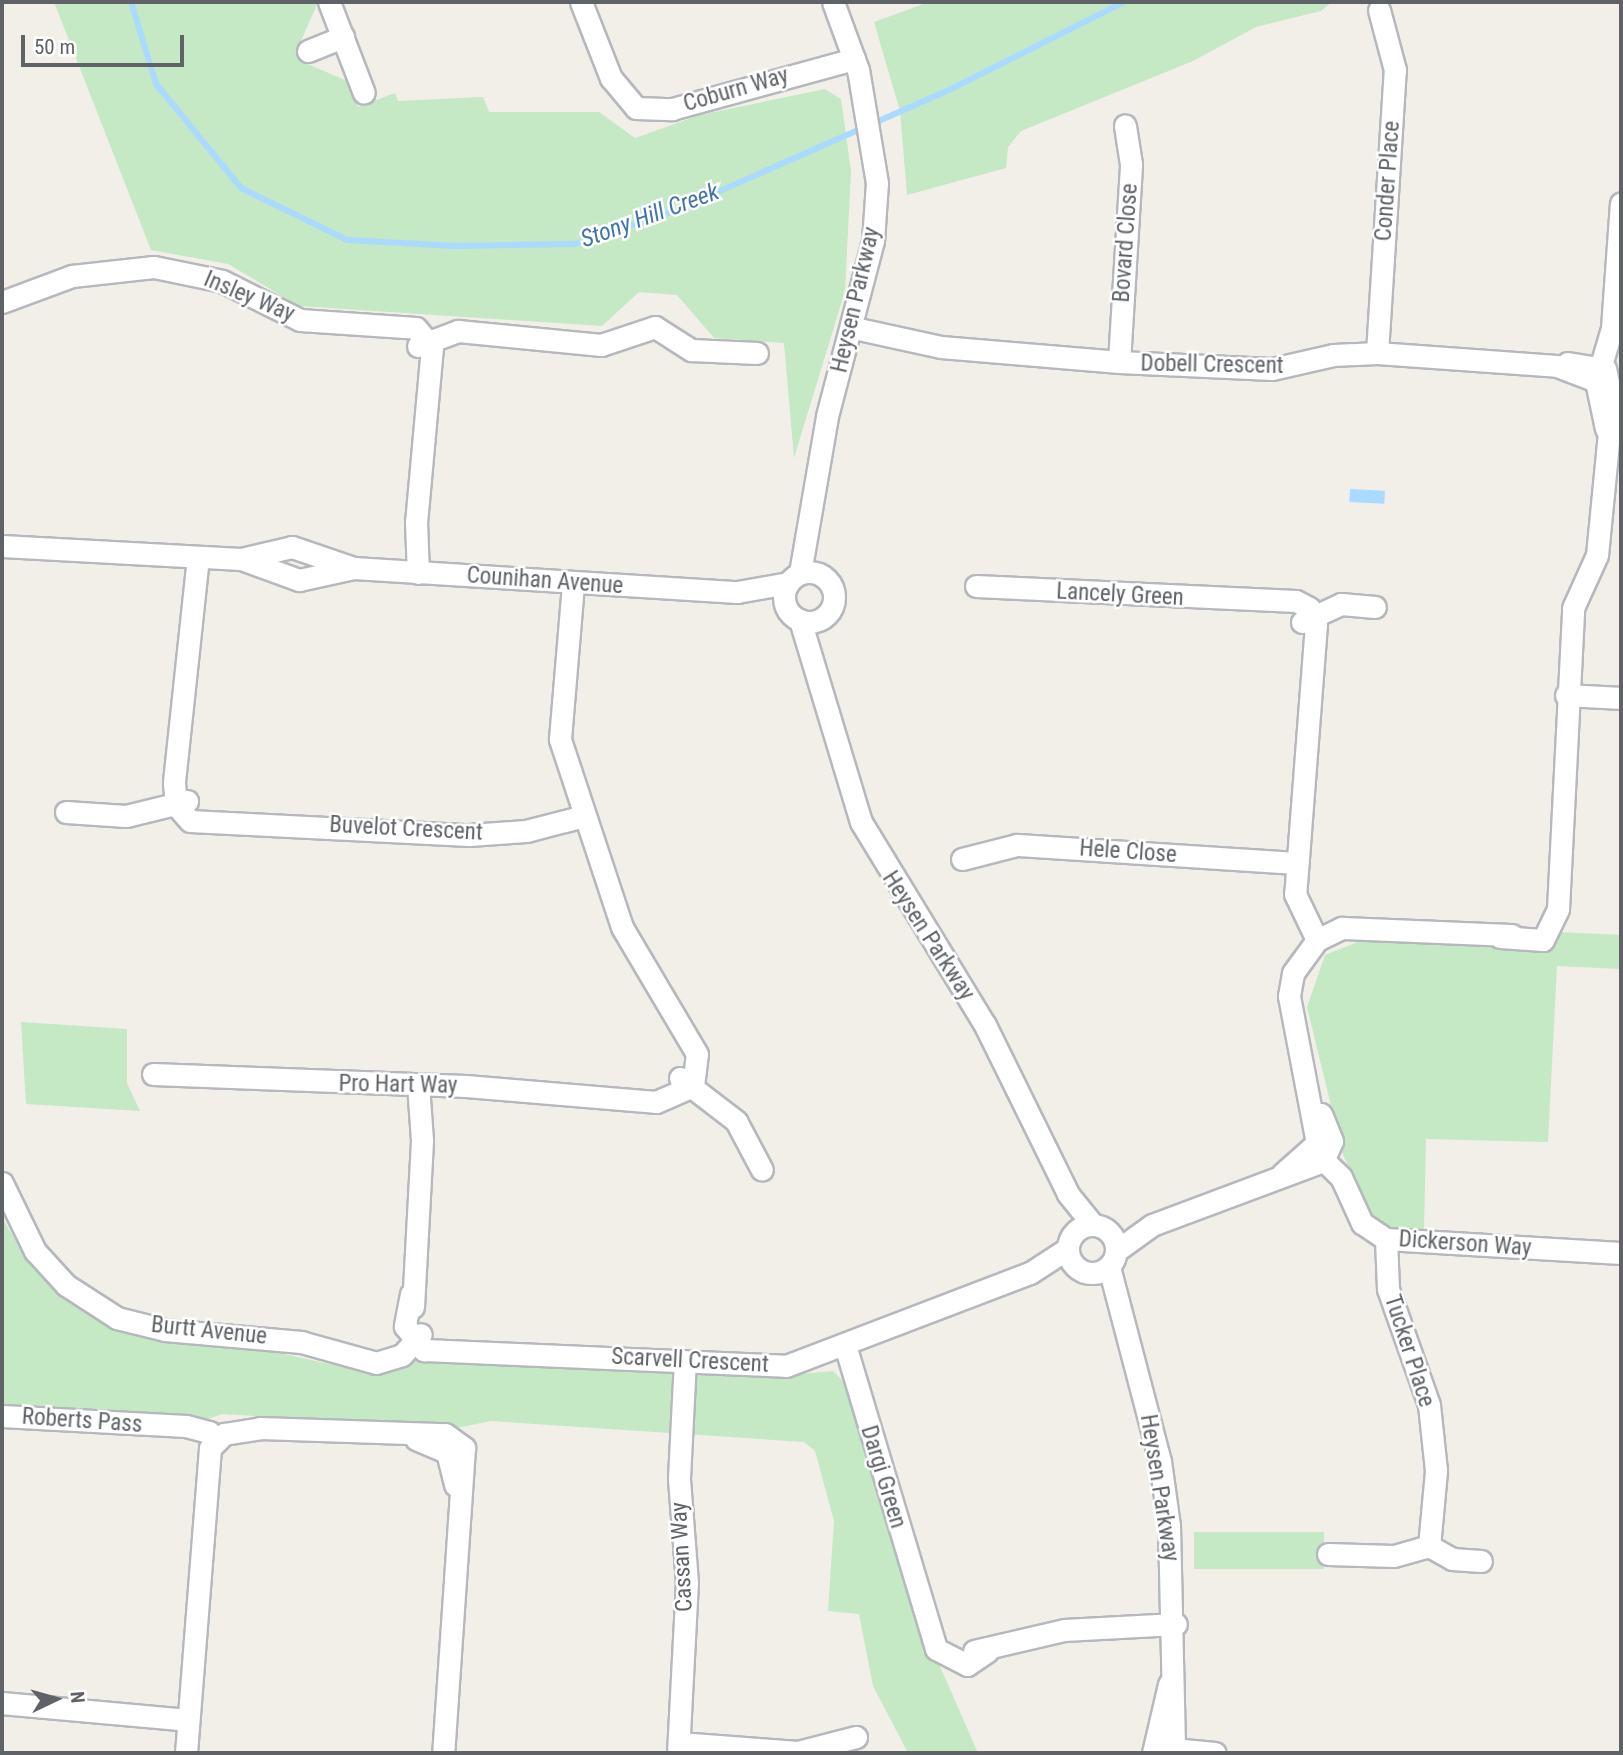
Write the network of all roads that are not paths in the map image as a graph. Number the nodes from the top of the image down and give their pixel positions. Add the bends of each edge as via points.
1 (329, 2) edge
2 (581, 2) edge
3 (833, 2) edge
4 (1379, 10) dead end
5 (343, 37) junction
6 (308, 51) dead end
7 (852, 52) junction
8 (364, 93) dead end
9 (1125, 125) dead end
10 (1621, 203) edge
11 (2, 302) edge
12 (855, 323) junction
13 (425, 344) junction
14 (757, 353) dead end
15 (1377, 353) junction
16 (1119, 362) junction
17 (1600, 375) junction
18 (811, 518) junction
19 (4, 545) edge
20 (192, 557) junction
21 (241, 559) junction
22 (354, 568) junction
23 (413, 572) junction
24 (824, 576) junction
25 (794, 578) junction
26 (568, 583) junction
27 (976, 586) dead end
28 (737, 592) junction
29 (1375, 607) dead end
30 (793, 614) junction
31 (824, 618) junction
32 (1308, 619) junction
33 (817, 667) junction
34 (1566, 695) junction
35 (1621, 698) edge
36 (181, 803) junction
37 (66, 812) dead end
38 (584, 816) junction
39 (962, 859) dead end
40 (1297, 863) junction
41 (1317, 940) junction
42 (153, 1074) dead end
43 (687, 1082) junction
44 (424, 1084) junction
45 (1318, 1156) junction
46 (762, 1170) dead end
47 (2, 1183) edge
48 (1152, 1225) junction
49 (1084, 1233) junction
50 (1386, 1238) junction
51 (1621, 1253) edge
52 (1098, 1265) junction
53 (1030, 1273) junction
54 (416, 1337) junction
55 (845, 1345) junction
56 (685, 1361) junction
57 (2, 1416) edge
58 (210, 1438) junction
59 (1429, 1546) junction
60 (1328, 1554) dead end
61 (1482, 1561) dead end
62 (1176, 1624) junction
63 (1175, 1667) junction
64 (2, 1703) edge
65 (188, 1713) junction
66 (856, 1737) dead end
67 (679, 1748) edge
68 (1153, 1750) edge
69 (1174, 1751) edge
70 (186, 1753) edge
71 (443, 1753) edge
72 (1215, 1753) edge

1 - 5 street
2 - 7 street, Coburn Way via 611,78 636,108 672,109
3 - 7 street, Heysen Parkway
4 - 15 street, Conder Place via 1395,70
5 - 6 street
5 - 8 street
7 - 12 street, Heysen Parkway via 874,156 873,241
9 - 16 street, Bovard Close via 1131,164
10 - 17 street
11 - 13 street, Insley Way via 72,276 155,267 222,281 300,320 375,328
12 - 16 street, Dobell Crescent via 909,339
12 - 18 street, Heysen Parkway via 827,416
13 - 14 street via 471,334 601,345 655,327 691,350
13 - 23 street
15 - 16 street, Dobell Crescent via 1333,355 1272,369
15 - 17 street, Dobell Crescent via 1557,366
17 - 34 street via 1606,429 1597,555 1573,608
18 - 24 street, Heysen Parkway
18 - 25 street, Heysen Parkway
19 - 20 street, Counihan Avenue
20 - 21 street, Counihan Avenue
20 - 36 street via 179,763
21 - 22 street, Counihan Avenue via 292,547
21 - 22 street, Counihan Avenue via 299,580
22 - 23 street, Counihan Avenue
23 - 26 street, Counihan Avenue
24 - 25 street, Counihan Avenue
24 - 31 street, Heysen Parkway via 834,597
25 - 28 street, Counihan Avenue
25 - 30 street, Heysen Parkway
26 - 28 street, Counihan Avenue
26 - 38 street via 560,739
27 - 32 street, Lancely Green via 1264,604
28 - 30 street, Counihan Avenue
29 - 32 street via 1341,604
30 - 31 street
30 - 33 street, Heysen Parkway
31 - 33 street, Heysen Parkway
32 - 40 street
33 - 49 street, Heysen Parkway via 823,709 861,821 985,1025
34 - 35 street
34 - 41 street via 1556,868 1543,922 1500,937 1342,928
36 - 37 street via 126,816
36 - 38 street, Buvelot Crescent via 227,819 469,835 526,831
38 - 43 street via 622,927 696,1054
39 - 40 street, Hele Close via 1017,845
40 - 41 street via 1295,894
41 - 45 street via 1293,973 1289,996 1291,1030 1314,1104
42 - 44 street, Pro Hart Way
43 - 44 street, Pro Hart Way via 643,1098
43 - 46 street via 736,1121
44 - 54 street via 411,1294
45 - 48 street
45 - 50 street, Dickerson Way via 1341,1177 1362,1223
47 - 54 street, Burtt Avenue via 35,1251 66,1285 117,1318 165,1330 258,1335 357,1357
48 - 49 street
48 - 52 street
49 - 52 street
49 - 52 street
49 - 53 street, Scarvell Crescent
50 - 51 street, Dickerson Way
50 - 59 street, Tucker Place via 1388,1289 1429,1405 1436,1471
52 - 53 street, Scarvell Crescent
52 - 62 street, Heysen Parkway via 1118,1313 1160,1461
53 - 55 street, Scarvell Crescent
54 - 56 street, Scarvell Crescent via 458,1348
55 - 56 street, Scarvell Crescent via 786,1366
55 - 62 street, Dargi Green via 925,1608 954,1649 988,1651 1064,1630
56 - 67 street, Cassan Way via 679,1478 687,1583
57 - 58 street, Roberts Pass via 163,1426
58 - 65 street
58 - 71 street via 260,1428 407,1436 447,1452 459,1508
59 - 60 street via 1394,1556
59 - 61 street via 1452,1559
62 - 63 street, Heysen Parkway
63 - 68 street, Heysen Parkway
63 - 69 street, Heysen Parkway
64 - 65 street
65 - 70 street
66 - 67 street via 799,1752
68 - 69 street
69 - 72 street

